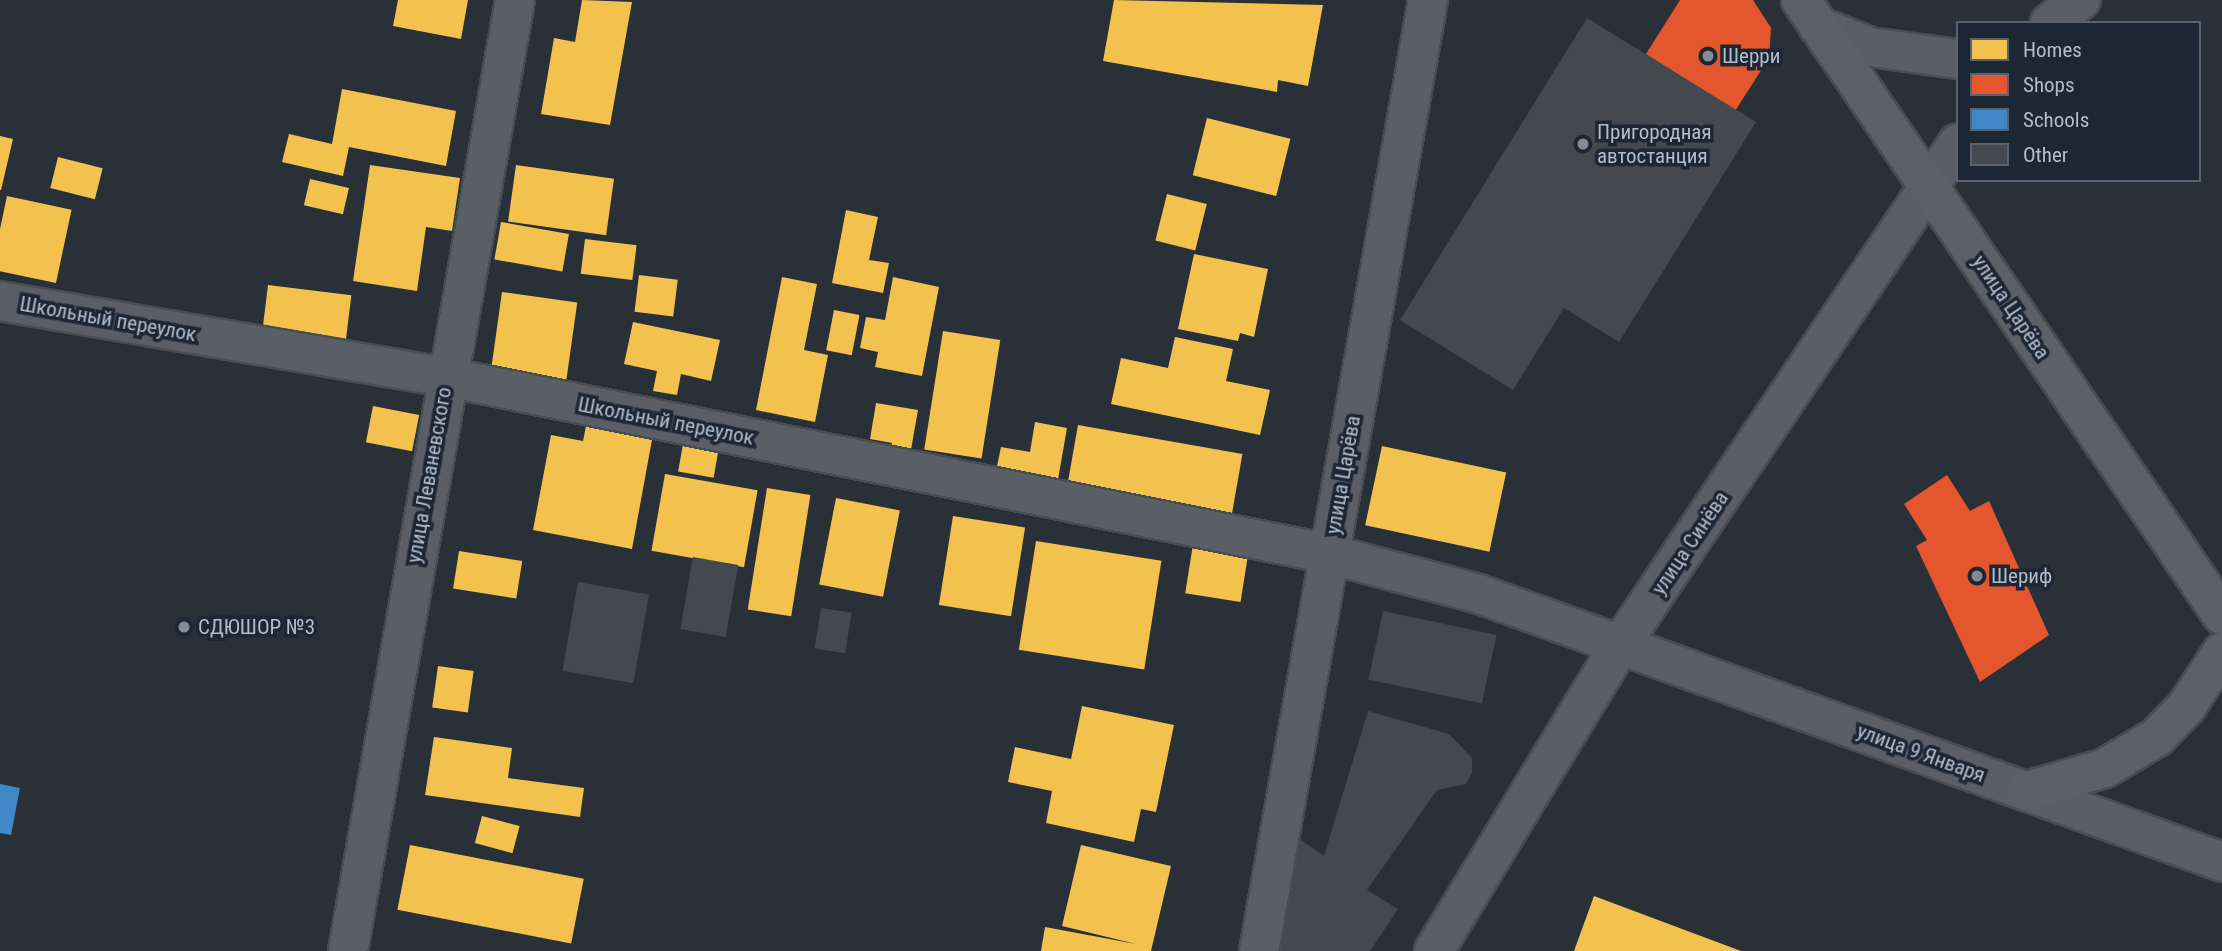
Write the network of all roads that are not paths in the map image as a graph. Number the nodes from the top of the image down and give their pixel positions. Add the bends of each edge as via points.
1 (515, 0) edge
2 (1428, 0) edge
3 (2081, 0) edge
4 (1810, 13) edge
5 (2053, 21) edge
6 (1956, 59) edge
7 (1956, 146) edge
8 (1929, 188) junction
9 (0, 301) edge
10 (446, 377) junction
11 (1329, 554) junction
12 (2222, 615) edge
13 (1619, 648) junction
14 (2222, 652) edge
15 (2027, 791) junction
16 (2222, 862) edge
17 (348, 951) edge
18 (1259, 951) edge
19 (1434, 951) edge

1 - 10 street, улица Леваневского
2 - 11 street, улица Царёва
3 - 5 street
4 - 6 street via 1882,50
4 - 8 main road, улица Царёва
7 - 8 street, улица Синёва
8 - 12 main road, улица Царёва
8 - 13 street, улица Синёва
9 - 10 street, Школьный переулок
10 - 11 street, Школьный переулок
10 - 17 street, улица Леваневского
11 - 13 street, Школьный переулок via 1479,594
11 - 18 street, улица Царёва
13 - 15 street, улица 9 Января
13 - 19 street, улица Синёва
14 - 15 main road via 2187,706 2157,737 2105,768
15 - 16 street, улица 9 Января

